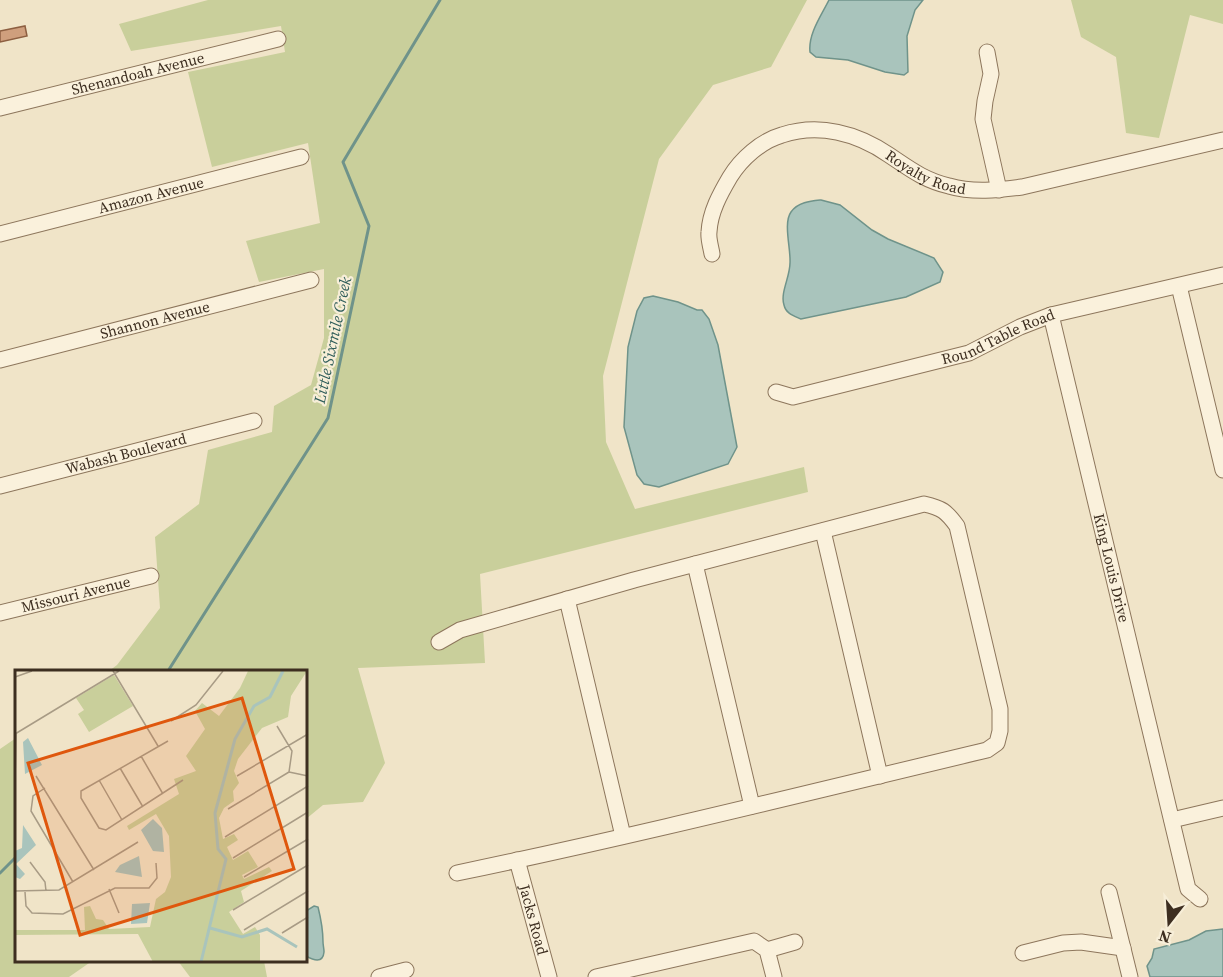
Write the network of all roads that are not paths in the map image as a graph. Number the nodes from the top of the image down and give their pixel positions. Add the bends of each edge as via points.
1 (278, 39) dead end
2 (987, 52) dead end
3 (0, 108) edge
4 (1223, 140) edge
5 (302, 157) dead end
6 (999, 190) junction
7 (0, 234) edge
8 (712, 254) dead end
9 (1223, 275) edge
10 (311, 280) dead end
11 (1179, 286) junction
12 (1051, 315) junction
13 (0, 360) edge
14 (776, 392) dead end
15 (254, 421) dead end
16 (1223, 470) edge
17 (0, 486) edge
18 (823, 531) junction
19 (695, 564) junction
20 (151, 576) dead end
21 (567, 599) junction
22 (0, 614) edge
23 (439, 642) dead end
24 (880, 776) junction
25 (752, 806) junction
26 (1223, 808) edge
27 (1172, 820) junction
28 (623, 836) junction
29 (517, 860) junction
30 (457, 873) dead end
31 (1109, 892) dead end
32 (1200, 899) dead end
33 (795, 942) dead end
34 (1123, 948) junction
35 (767, 950) junction
36 (1023, 953) dead end
37 (406, 970) dead end
38 (379, 977) edge
39 (549, 977) edge
40 (596, 977) edge
41 (774, 977) edge
42 (1130, 977) edge

1 - 3 street, Shenandoah Avenue
2 - 6 street via 991,74 983,119
4 - 6 street, Royalty Road
5 - 7 street, Amazon Avenue
6 - 8 street, Royalty Road via 969,190 928,179 855,137 828,130 792,131 757,148 734,171 712,212 708,234
9 - 11 street, Round Table Road
10 - 13 street, Shannon Avenue
11 - 12 street, Round Table Road
11 - 16 street
12 - 14 street, Round Table Road via 969,353 793,397
12 - 27 street, King Louis Drive
15 - 17 street, Wabash Boulevard
18 - 19 street
18 - 24 street
18 - 24 street via 924,504 948,514 957,526 995,687 1000,709 997,743 987,750
19 - 21 street
19 - 25 street
20 - 22 street, Missouri Avenue
21 - 23 street via 460,630
21 - 28 street
24 - 25 street
25 - 28 street
26 - 27 street
27 - 32 street, King Louis Drive via 1188,889
28 - 29 street
29 - 30 street
29 - 39 street, Jacks Road
31 - 34 street
33 - 35 street
34 - 36 street via 1081,942
34 - 42 street
35 - 40 street via 754,941
35 - 41 street
37 - 38 street

